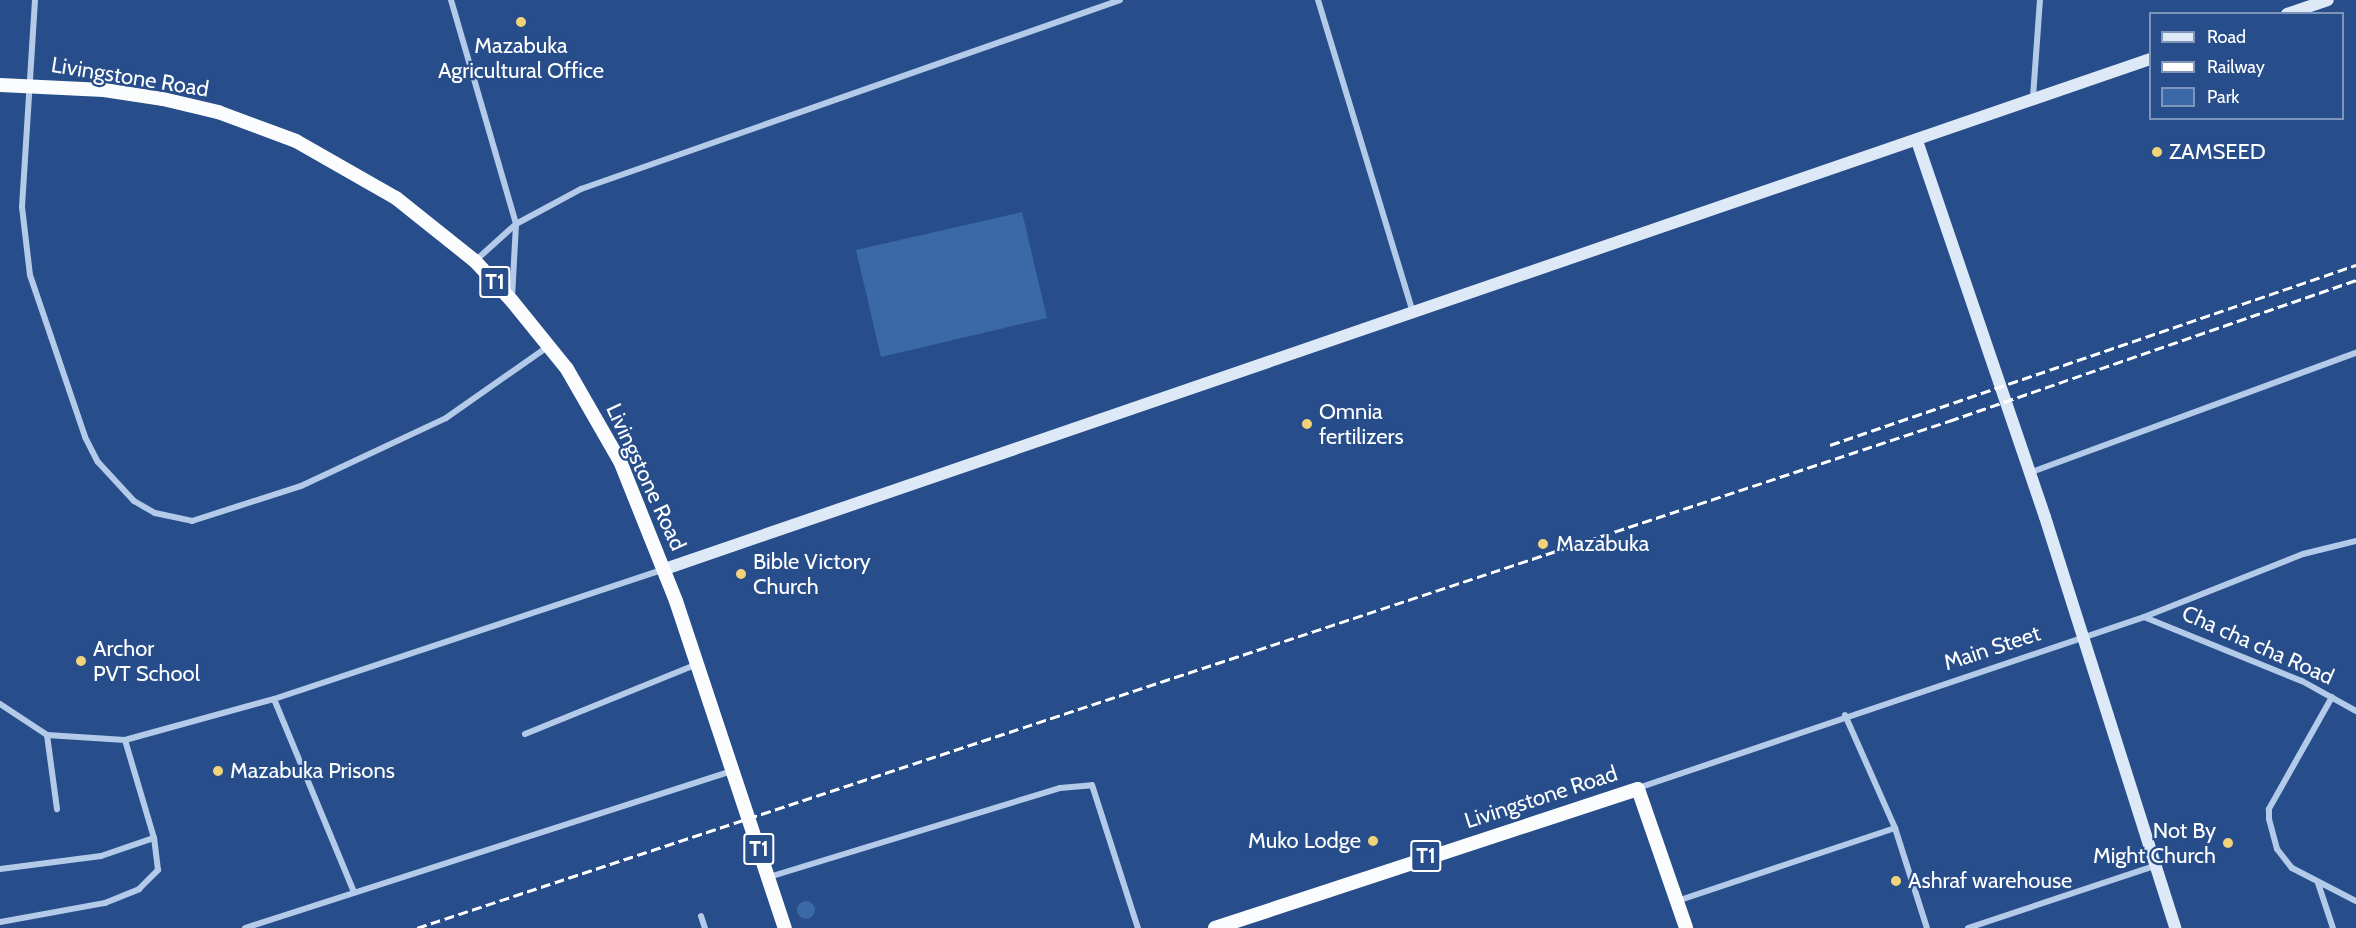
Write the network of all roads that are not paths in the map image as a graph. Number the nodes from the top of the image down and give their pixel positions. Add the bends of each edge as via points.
1 (35, 0) edge
2 (451, 0) edge
3 (1120, 0) edge
4 (1318, 0) edge
5 (2040, 0) edge
6 (2328, 0) edge
7 (2293, 12) edge
8 (2149, 59) edge
9 (30, 84) junction
10 (0, 85) edge
11 (2033, 98) junction
12 (1917, 141) junction
13 (516, 224) junction
14 (475, 261) junction
15 (512, 301) junction
16 (1414, 314) junction
17 (550, 346) junction
18 (2356, 353) edge
19 (2028, 473) junction
20 (2356, 541) edge
21 (665, 569) junction
22 (2144, 617) junction
23 (2083, 637) junction
24 (697, 664) junction
25 (2332, 698) junction
26 (274, 699) junction
27 (0, 704) edge
28 (2356, 711) edge
29 (1845, 715) junction
30 (525, 734) dead end
31 (47, 735) junction
32 (125, 740) junction
33 (732, 771) junction
34 (1638, 789) junction
35 (57, 809) dead end
36 (1895, 828) junction
37 (154, 838) junction
38 (2154, 866) junction
39 (0, 869) edge
40 (768, 877) junction
41 (2318, 883) junction
42 (353, 890) junction
43 (1677, 901) junction
44 (2356, 901) edge
45 (701, 916) dead end
46 (0, 923) edge
47 (2, 928) edge
48 (246, 928) edge
49 (705, 928) edge
50 (785, 928) edge
51 (1138, 928) edge
52 (1215, 928) edge
53 (1686, 928) edge
54 (1927, 928) edge
55 (1968, 928) edge
56 (2175, 928) edge
57 (2333, 928) edge

1 - 9 street
2 - 13 street
3 - 13 street via 581,189
4 - 16 street
5 - 11 street
6 - 7 main road
8 - 11 main road
9 - 10 highway, Livingstone Road / T1
9 - 14 highway, Livingstone Road / T1 via 163,99 218,112 296,141 396,198
9 - 17 street via 22,207 30,275 98,462 117,487 155,513 173,519 209,518 301,486 446,418
11 - 12 main road
12 - 16 main road
12 - 19 main road
13 - 14 street
13 - 15 street
14 - 15 highway, Livingstone Road / T1
15 - 17 highway, Livingstone Road / T1
16 - 21 main road
17 - 21 highway, Livingstone Road / T1 via 620,460
18 - 19 street
19 - 23 main road
20 - 22 street, Main Steet via 2303,554
21 - 24 highway, Livingstone Road / T1
21 - 26 street
22 - 23 street, Main Steet
22 - 25 street, Cha cha cha Road
23 - 29 street, Main Steet
23 - 38 main road
24 - 30 street
24 - 33 highway, Livingstone Road / T1
25 - 28 street, Cha cha cha Road
25 - 41 street via 2269,809 2283,860
26 - 32 street
26 - 42 street
27 - 31 street
29 - 34 street, Main Steet
29 - 36 street
31 - 32 street
31 - 35 street
32 - 37 street
33 - 40 highway, Livingstone Road / T1
33 - 42 street
34 - 43 highway, Livingstone Road
34 - 52 highway, Livingstone Road / T1
36 - 43 street
36 - 54 street
37 - 39 street via 101,856
37 - 46 street via 160,865 139,889 96,905
38 - 55 street
38 - 56 main road
40 - 50 highway, Livingstone Road / T1
40 - 51 street via 1060,788 1092,785
41 - 44 street
41 - 57 street
42 - 48 street
43 - 53 highway, Livingstone Road
45 - 49 street
46 - 47 street

